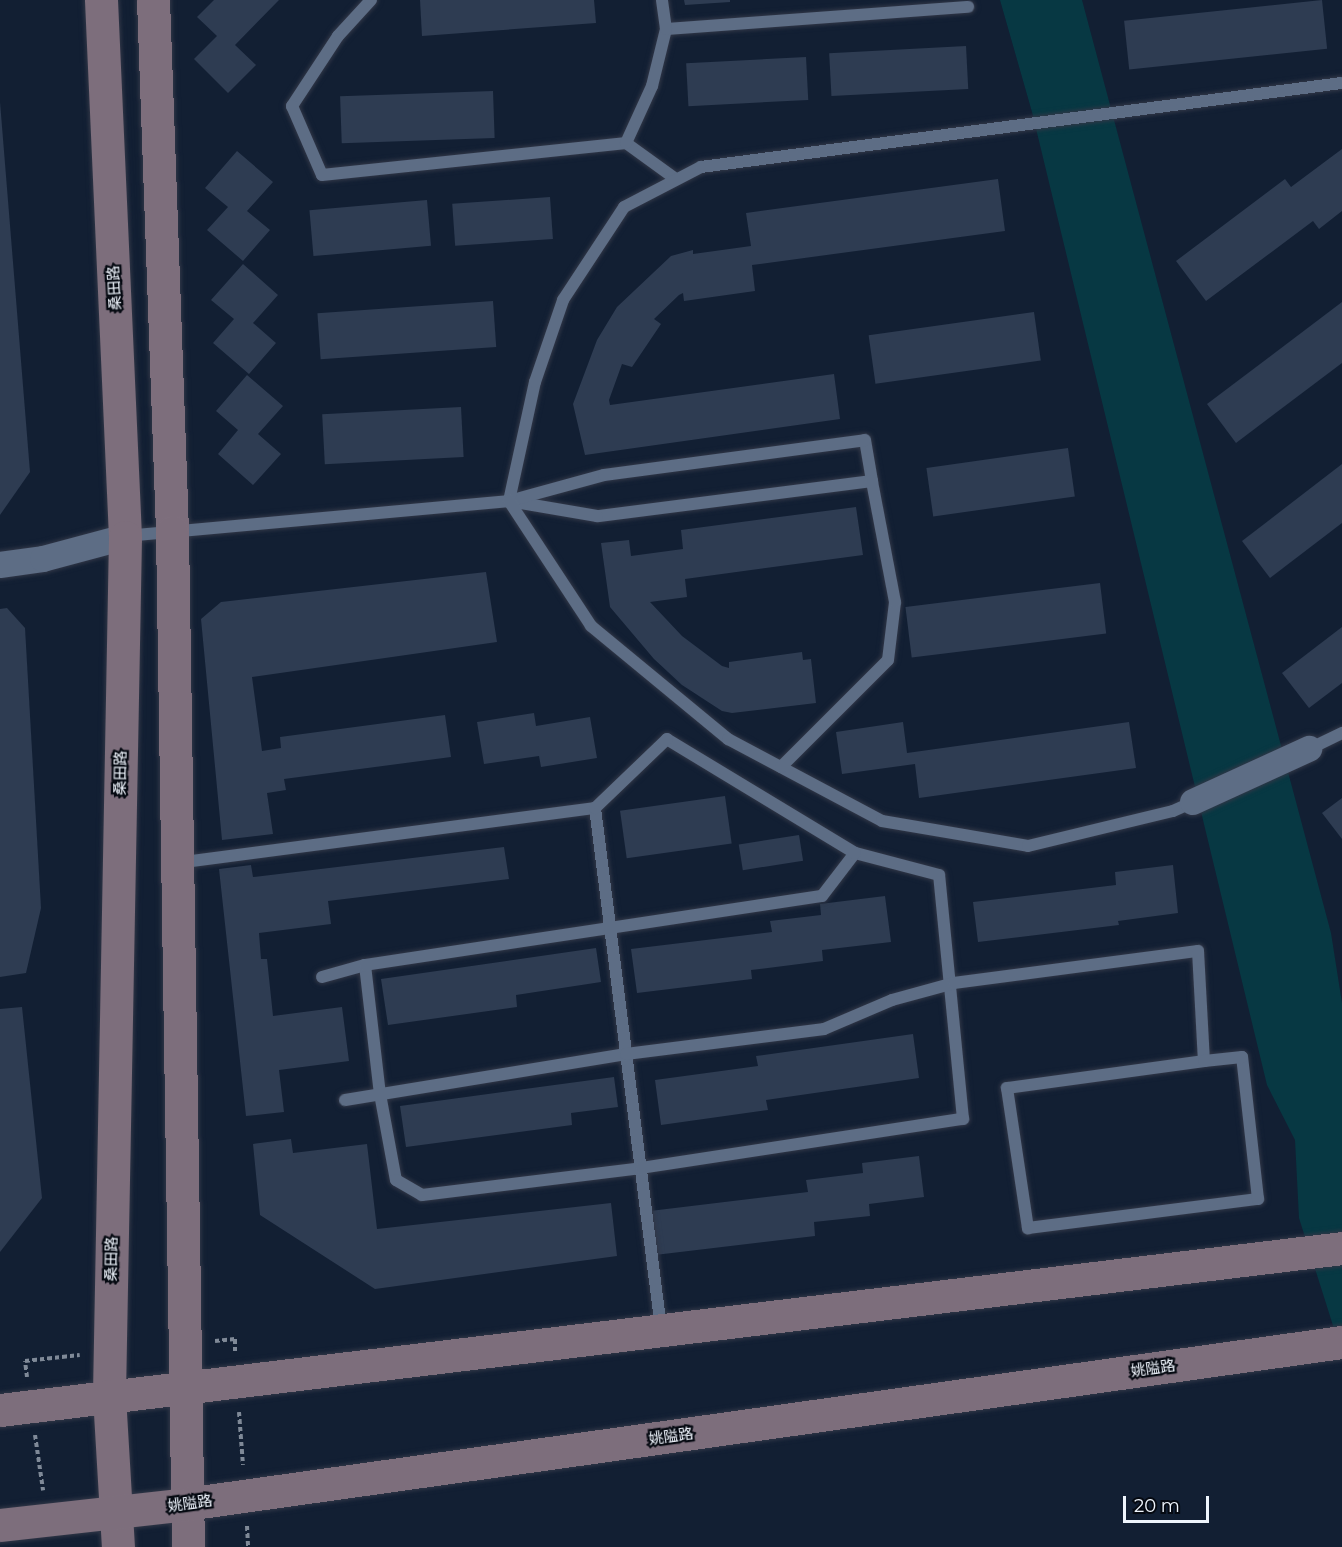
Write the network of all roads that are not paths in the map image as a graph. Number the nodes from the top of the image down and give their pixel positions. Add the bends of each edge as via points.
1 (101, 0) edge
2 (153, 0) edge
3 (371, 0) edge
4 (662, 0) edge
5 (968, 7) dead end
6 (666, 29) junction
7 (1342, 83) edge
8 (626, 143) junction
9 (676, 179) junction
10 (872, 481) junction
11 (508, 501) junction
12 (172, 532) junction
13 (125, 537) junction
14 (0, 565) edge
15 (1342, 732) edge
16 (1309, 749) joint
17 (782, 767) junction
18 (1193, 802) joint
19 (596, 808) junction
20 (855, 853) junction
21 (176, 863) junction
22 (610, 926) junction
23 (365, 965) junction
24 (322, 977) dead end
25 (948, 985) junction
26 (627, 1054) junction
27 (1204, 1061) junction
28 (380, 1094) junction
29 (345, 1100) dead end
30 (641, 1168) junction
31 (1328, 1250) edge
32 (662, 1329) junction
33 (1340, 1342) edge
34 (183, 1385) junction
35 (108, 1396) junction
36 (16, 1408) edge
37 (186, 1504) junction
38 (116, 1512) junction
39 (0, 1525) edge
40 (118, 1547) edge
41 (188, 1547) edge

1 - 13 main road, 桑田路
2 - 12 main road
3 - 8 lane via 338,36 292,106 322,176
4 - 6 lane
5 - 6 lane
6 - 8 lane via 652,86
7 - 9 lane via 701,166
8 - 9 lane
9 - 11 lane via 624,207 563,300 535,382
10 - 11 lane via 597,516
10 - 11 lane via 865,440 604,475
10 - 17 lane via 895,602 888,660
11 - 12 lane
11 - 17 lane via 591,626 728,739
12 - 13 lane
12 - 21 main road
13 - 14 street via 43,559
13 - 35 main road, 桑田路
15 - 16 lane
16 - 18 street
17 - 18 lane via 882,821 1028,846 1173,811
19 - 20 lane via 668,740
19 - 21 lane
19 - 22 lane
20 - 22 lane via 822,896
20 - 25 lane via 939,875
21 - 34 main road
22 - 23 lane
22 - 26 lane
23 - 24 lane
23 - 28 lane
25 - 26 lane via 892,1000 824,1029
25 - 27 lane via 1198,951
25 - 30 lane via 963,1119
26 - 28 lane
26 - 30 lane
27 - 27 lane via 1007,1088 1028,1228 1258,1199 1242,1057
28 - 29 lane
28 - 30 lane via 396,1180 422,1195
30 - 32 lane
31 - 32 main road
32 - 34 main road
33 - 37 main road, 姚隘路
34 - 35 main road
34 - 37 main road
35 - 36 main road
35 - 38 main road, 桑田路
37 - 38 main road, 姚隘路
37 - 41 main road
38 - 39 main road, 姚隘路
38 - 40 main road, 桑田路

